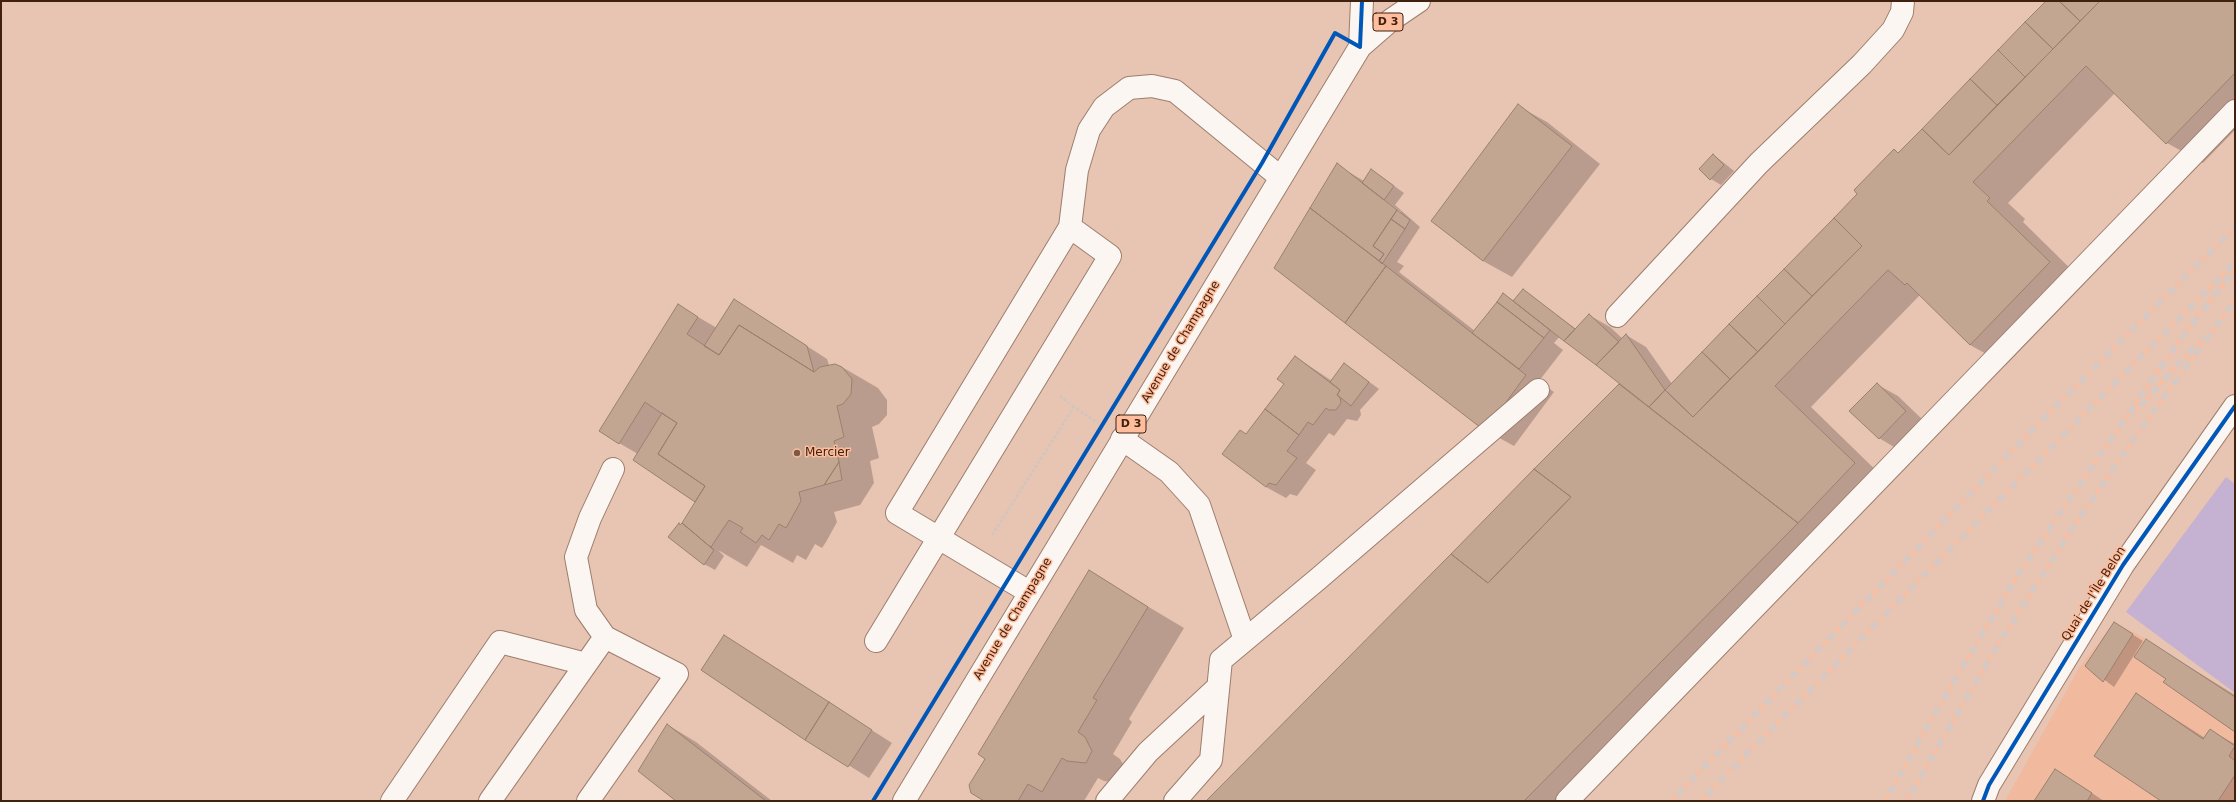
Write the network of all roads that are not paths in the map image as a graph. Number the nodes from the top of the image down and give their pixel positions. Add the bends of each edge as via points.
1 (1362, 1) edge
2 (1419, 1) edge
3 (1903, 1) edge
4 (1360, 47) junction
5 (2235, 111) edge
6 (1280, 178) junction
7 (1070, 227) junction
8 (1617, 316) dead end
9 (1538, 390) dead end
10 (2235, 406) edge
11 (1122, 439) junction
12 (613, 469) dead end
13 (937, 538) junction
14 (1029, 592) junction
15 (605, 637) junction
16 (876, 640) dead end
17 (1245, 640) junction
18 (586, 664) junction
19 (1218, 687) junction
20 (392, 801) edge
21 (490, 801) edge
22 (588, 801) edge
23 (904, 801) edge
24 (1107, 801) edge
25 (1174, 801) edge
26 (1567, 801) edge
27 (1983, 801) edge

1 - 4 main road, Avenue de Champagne / D 3
2 - 4 main road, Avenue de Champagne / D 3 via 1391,20
3 - 8 main road via 1902,12 1893,30 1862,64 1759,163
4 - 6 main road, Avenue de Champagne / D 3
5 - 26 main road
6 - 7 main road via 1175,91 1152,86 1129,88 1104,107 1089,130 1077,170
6 - 11 main road, Avenue de Champagne / D 3
7 - 13 main road via 1110,256
7 - 13 main road via 897,513
9 - 17 main road
10 - 27 main road, Quai de l'Île Belon via 2123,565 1989,785
11 - 14 main road, Avenue de Champagne / D 3
11 - 17 main road via 1169,472 1199,505
12 - 15 main road via 590,518 576,557 586,610
13 - 14 main road
13 - 16 main road
14 - 23 main road, Avenue de Champagne / D 3
15 - 18 main road
15 - 22 main road via 677,674
17 - 19 main road via 1220,660
18 - 20 main road via 500,642
18 - 21 main road
19 - 24 main road via 1148,752
19 - 25 main road via 1210,760

